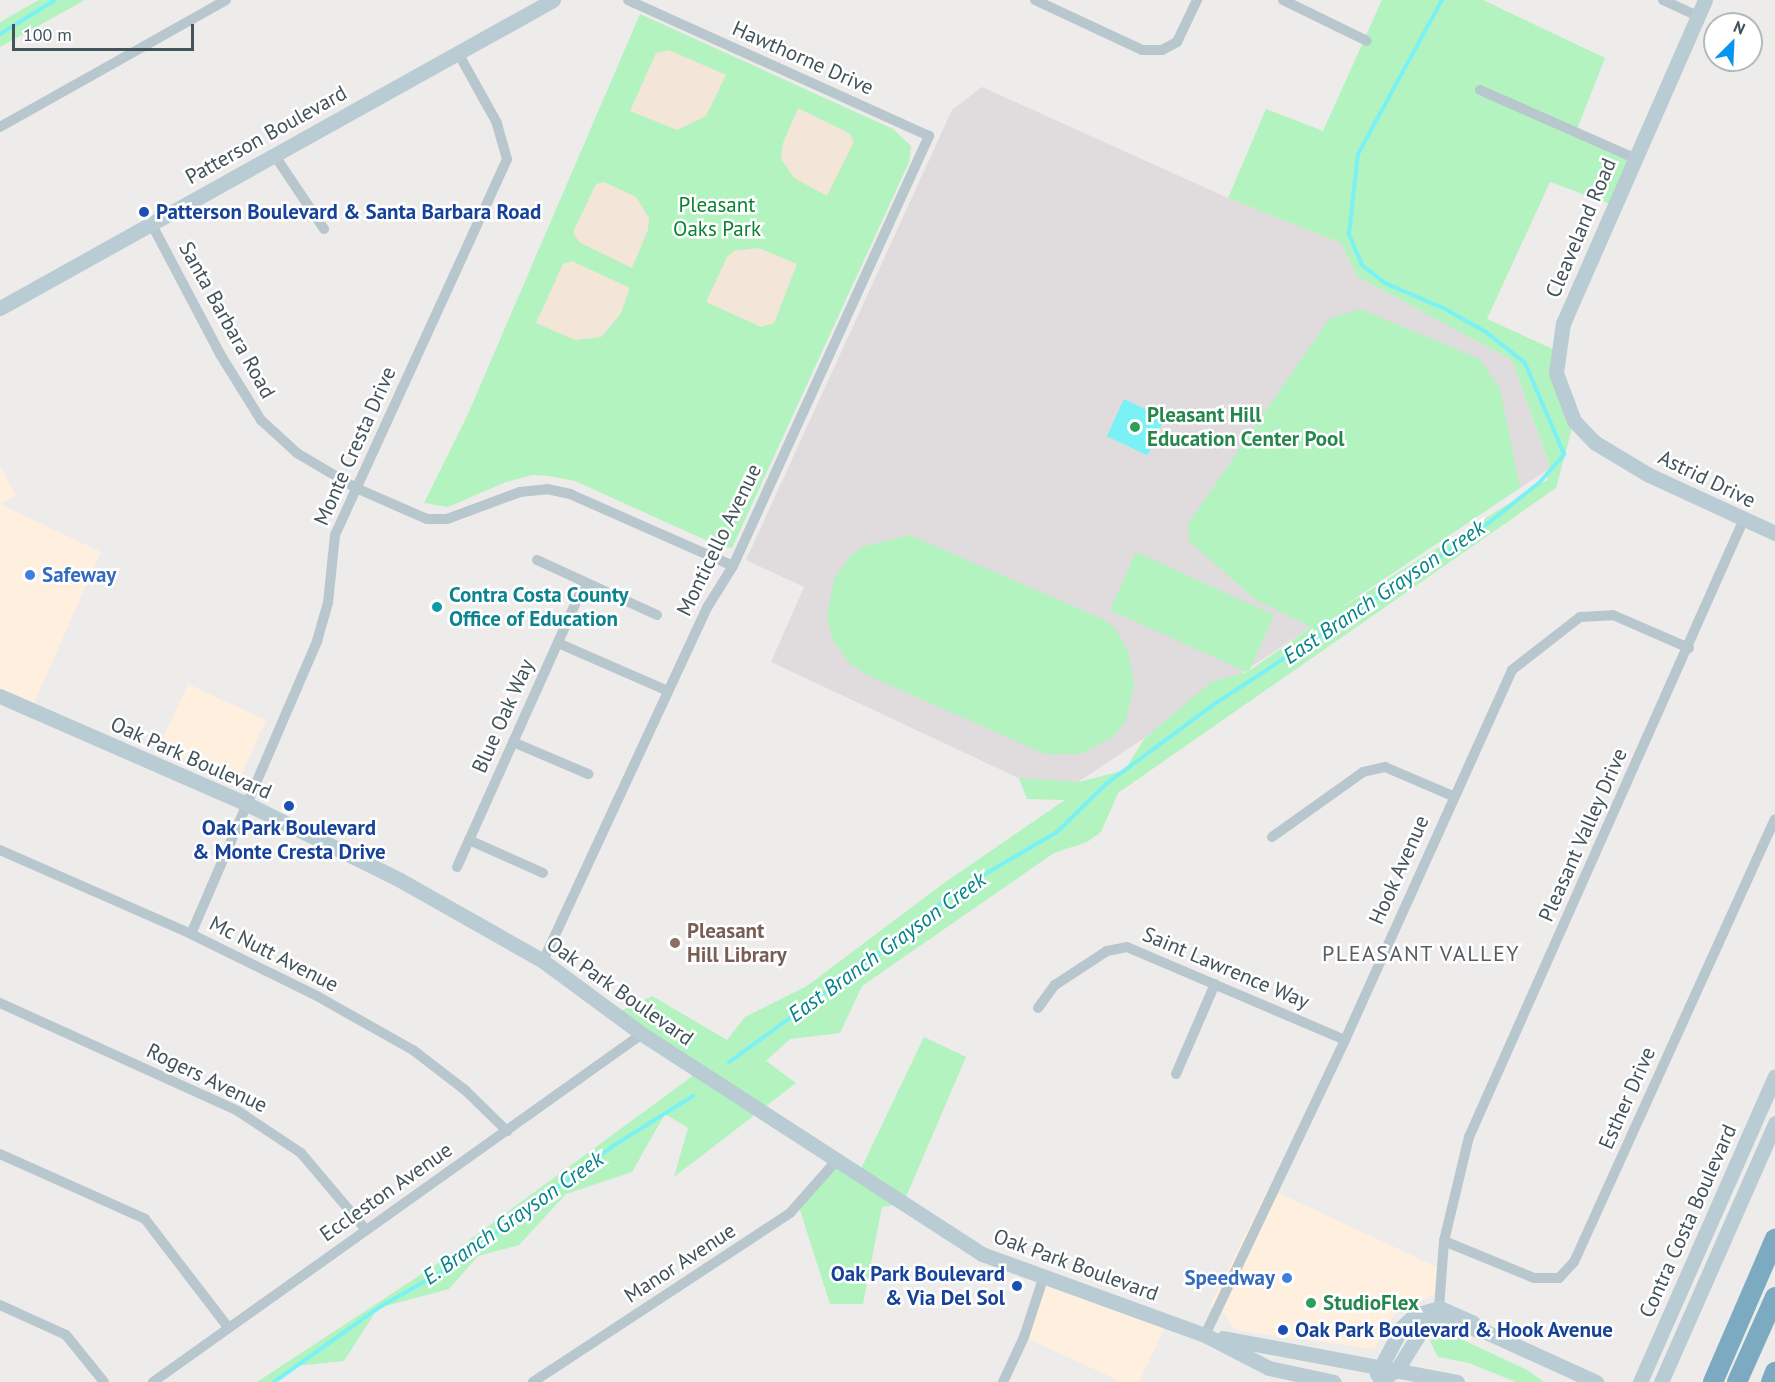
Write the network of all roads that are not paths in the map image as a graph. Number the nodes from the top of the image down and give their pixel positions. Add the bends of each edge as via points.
1 (226, 0) edge
2 (553, 0) edge
3 (628, 0) edge
4 (1035, 0) edge
5 (1197, 0) edge
6 (1283, 0) edge
7 (1662, 0) edge
8 (1705, 0) edge
9 (1698, 16) junction
10 (1367, 41) dead end
11 (457, 51) junction
12 (1480, 90) dead end
13 (0, 127) edge
14 (929, 136) joint
15 (275, 156) junction
16 (1634, 158) junction
17 (151, 224) junction
18 (324, 229) dead end
19 (0, 308) edge
20 (1622, 458) joint
21 (356, 488) junction
22 (1743, 521) junction
23 (1775, 533) edge
24 (537, 560) dead end
25 (733, 566) junction
26 (585, 582) junction
27 (657, 615) dead end
28 (558, 643) junction
29 (1689, 648) junction
30 (668, 692) junction
31 (0, 696) edge
32 (513, 741) junction
33 (588, 774) dead end
34 (1453, 796) junction
35 (247, 804) junction
36 (1775, 819) edge
37 (1272, 837) dead end
38 (469, 840) junction
39 (0, 850) edge
40 (457, 867) dead end
41 (543, 873) dead end
42 (191, 934) junction
43 (543, 961) junction
44 (1215, 984) junction
45 (0, 1003) edge
46 (1038, 1008) dead end
47 (642, 1034) junction
48 (1345, 1040) junction
49 (1176, 1074) dead end
50 (1775, 1076) edge
51 (1775, 1123) edge
52 (507, 1131) junction
53 (0, 1154) edge
54 (836, 1161) junction
55 (366, 1230) junction
56 (1775, 1239) edge
57 (1444, 1241) junction
58 (1043, 1279) junction
59 (1775, 1297) edge
60 (0, 1305) edge
61 (1439, 1308) junction
62 (228, 1327) junction
63 (1486, 1332) junction
64 (1205, 1335) junction
65 (1382, 1365) junction
66 (1269, 1368) junction
67 (1398, 1368) junction
68 (1775, 1372) edge
69 (104, 1382) edge
70 (153, 1382) edge
71 (533, 1382) edge
72 (1003, 1382) edge
73 (1297, 1382) edge
74 (1334, 1382) edge
75 (1374, 1382) edge
76 (1380, 1382) edge
77 (1457, 1382) edge
78 (1596, 1382) edge
79 (1640, 1382) edge
80 (1661, 1382) edge
81 (1713, 1382) edge
82 (1737, 1382) edge
83 (1771, 1382) edge

1 - 13 street
2 - 11 street, Patterson Boulevard
3 - 14 street, Hawthorne Drive
4 - 5 street via 1142,50 1162,51 1177,42
6 - 10 street
7 - 9 street
8 - 9 street, Cleaveland Road
9 - 16 street, Cleaveland Road
11 - 15 street, Patterson Boulevard
11 - 21 street, Monte Cresta Drive via 497,123 507,159
12 - 16 street
14 - 25 street, Monticello Avenue
15 - 17 street, Patterson Boulevard
15 - 18 street
16 - 20 street, Cleaveland Road via 1557,342 1556,373 1574,421 1594,442
17 - 19 street, Patterson Boulevard
17 - 21 street, Santa Barbara Road via 220,354 261,420 297,453
20 - 22 street, Astrid Drive
21 - 25 street, Santa Barbara Road via 427,519 447,519 520,492 547,489 570,494
21 - 35 street, Monte Cresta Drive via 335,535 328,603 316,641
22 - 23 street, Astrid Drive
22 - 29 street, Pleasant Valley Drive
24 - 26 street
25 - 30 street, Monticello Avenue via 708,606
26 - 27 street
26 - 28 street, Blue Oak Way
28 - 30 street
28 - 32 street, Blue Oak Way
29 - 34 street, Hook Avenue via 1613,615 1580,616 1512,670
29 - 57 street, Pleasant Valley Drive via 1469,1137
30 - 43 street, Monticello Avenue
31 - 35 street, Oak Park Boulevard
32 - 33 street
32 - 38 street, Blue Oak Way
34 - 37 street via 1385,767 1363,772
34 - 48 street, Hook Avenue
35 - 42 street, Monte Cresta Drive
35 - 43 street, Oak Park Boulevard via 400,880
36 - 57 street, Esther Drive via 1574,1262 1559,1278 1534,1278
38 - 40 street, Blue Oak Way
38 - 41 street
39 - 42 street, Mc Nutt Avenue
42 - 52 street, Mc Nutt Avenue via 317,996 413,1050 465,1090
43 - 47 street, Oak Park Boulevard
44 - 46 street, Saint Lawrence Way via 1127,947 1107,951 1055,986
44 - 48 street, Saint Lawrence Way
44 - 49 street
45 - 55 street, Rogers Avenue via 238,1111 301,1153
47 - 52 street, Eccleston Avenue
47 - 54 street, Oak Park Boulevard
48 - 64 street, Hook Avenue
50 - 79 street, Contra Costa Boulevard
51 - 80 street, Contra Costa Boulevard
52 - 55 street, Eccleston Avenue
53 - 62 street via 145,1219
54 - 58 street, Oak Park Boulevard via 974,1249
54 - 71 street, Manor Avenue via 789,1213
55 - 62 street, Eccleston Avenue
56 - 81 highway
57 - 61 street, Pleasant Valley Drive
58 - 64 street, Oak Park Boulevard
58 - 72 street via 1024,1337
59 - 82 highway
60 - 69 street via 66,1335
61 - 63 street via 1457,1313
61 - 65 street via 1408,1320
62 - 70 street, Eccleston Avenue
63 - 67 street via 1446,1321 1430,1323 1420,1330
63 - 78 street
64 - 65 street, Oak Park Boulevard via 1326,1360
64 - 66 street, Oak Park Boulevard
65 - 67 street, Oak Park Boulevard
65 - 75 street
66 - 73 street, Oak Park Boulevard
66 - 74 street, Oak Park Boulevard
67 - 76 street
67 - 77 street, Oak Park Boulevard
68 - 83 highway

